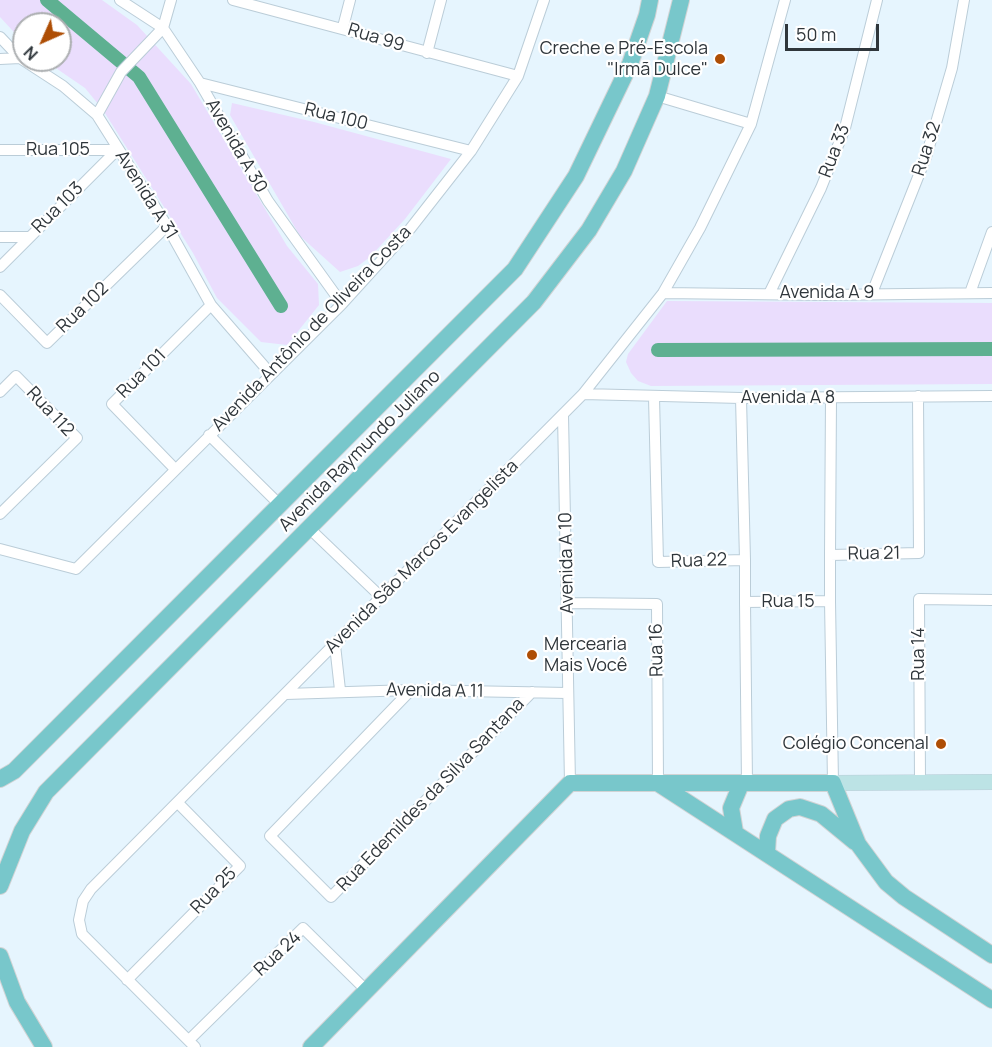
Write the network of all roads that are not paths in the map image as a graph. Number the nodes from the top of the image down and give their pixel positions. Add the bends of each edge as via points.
1 (120, 0) edge
2 (171, 0) edge
3 (233, 0) edge
4 (350, 0) edge
5 (441, 0) edge
6 (544, 0) edge
7 (650, 0) edge
8 (681, 0) edge
9 (785, 0) edge
10 (877, 0) edge
11 (964, 0) edge
12 (259, 2) edge
13 (343, 27) junction
14 (163, 28) junction
15 (0, 37) edge
16 (12, 50) edge
17 (427, 53) junction
18 (42, 72) edge
19 (518, 76) junction
20 (200, 83) junction
21 (657, 96) junction
22 (98, 116) junction
23 (751, 124) junction
24 (0, 150) edge
25 (117, 150) junction
26 (471, 151) junction
27 (167, 226) junction
28 (992, 232) edge
29 (0, 237) edge
30 (28, 237) junction
31 (0, 267) edge
32 (970, 292) junction
33 (663, 293) junction
34 (872, 293) junction
35 (992, 293) edge
36 (769, 294) junction
37 (0, 295) edge
38 (342, 304) junction
39 (211, 305) junction
40 (270, 374) junction
41 (0, 392) edge
42 (583, 394) junction
43 (918, 396) junction
44 (992, 396) edge
45 (654, 397) junction
46 (741, 398) junction
47 (831, 398) junction
48 (563, 415) junction
49 (209, 435) junction
50 (175, 470) junction
51 (279, 504) junction
52 (0, 514) edge
53 (310, 529) junction
54 (0, 549) edge
55 (830, 555) junction
56 (745, 560) junction
57 (380, 596) junction
58 (992, 600) edge
59 (830, 601) junction
60 (745, 602) junction
61 (568, 603) junction
62 (335, 645) junction
63 (339, 690) junction
64 (411, 690) junction
65 (532, 692) junction
66 (567, 693) junction
67 (286, 694) junction
68 (0, 779) edge
69 (920, 782) junction
70 (992, 782) edge
71 (570, 783) junction
72 (658, 783) junction
73 (744, 783) junction
74 (833, 783) junction
75 (178, 803) junction
76 (735, 832) junction
77 (858, 844) junction
78 (767, 852) junction
79 (0, 886) edge
80 (992, 955) edge
81 (0, 956) edge
82 (127, 980) junction
83 (367, 990) junction
84 (992, 1000) edge
85 (192, 1044) edge
86 (44, 1047) edge
87 (311, 1047) edge

1 - 14 street, Avenida A 30
2 - 14 street
3 - 12 street, Rua 99
4 - 13 street
5 - 17 street
6 - 19 street, Avenida Antônio de Oliveira Costa
7 - 51 main road, Avenida Raymundo Juliano via 630,64 576,176 515,268
8 - 21 main road, Avenida Raymundo Juliano
9 - 23 street, Avenida São Marcos Evangelista
10 - 36 street, Rua 33 via 845,128 821,188
11 - 34 street, Rua 32 via 952,68 926,157
12 - 13 street, Rua 99
13 - 17 street, Rua 99
14 - 20 street, Avenida A 30
14 - 22 street via 121,72
15 - 16 street, Avenida A 31
17 - 19 street, Rua 99
18 - 22 street, Avenida A 31
19 - 26 street, Avenida Antônio de Oliveira Costa
20 - 26 street, Rua 100
20 - 38 street, Avenida A 30 via 268,201
21 - 23 street
21 - 53 main road, Avenida Raymundo Juliano via 624,171 594,222 534,302
22 - 25 street, Avenida A 31
23 - 33 street, Avenida São Marcos Evangelista
24 - 25 street, Rua 105
25 - 27 street, Avenida A 31
25 - 30 street, Rua 103
26 - 38 street, Avenida Antônio de Oliveira Costa via 410,229
27 - 37 street, Rua 102 via 47,343
27 - 39 street, Avenida A 31
28 - 32 street
29 - 30 street
30 - 31 street, Rua 103
32 - 34 street, Avenida A 9
32 - 35 street, Avenida A 9
33 - 36 street, Avenida A 9
33 - 42 street, Avenida São Marcos Evangelista
34 - 36 street, Avenida A 9
38 - 40 street, Avenida Antônio de Oliveira Costa
39 - 40 street, Avenida A 31
39 - 50 street, Rua 101 via 112,404
40 - 49 street, Avenida Antônio de Oliveira Costa
41 - 52 street, Rua 112 via 16,376 77,438
42 - 45 street, Avenida A 8
42 - 48 street, Avenida São Marcos Evangelista
43 - 44 street, Avenida A 8
43 - 47 street, Avenida A 8
43 - 55 street, Rua 21 via 920,553
45 - 46 street, Avenida A 8
45 - 56 street, Rua 22 via 658,562
46 - 47 street, Avenida A 8
46 - 56 street, Rua 22
47 - 55 street, Rua 21
48 - 57 street, Avenida São Marcos Evangelista
48 - 61 street, Avenida A 10
49 - 50 street, Avenida Antônio de Oliveira Costa
49 - 51 street
50 - 54 street, Avenida Antônio de Oliveira Costa via 76,569
51 - 68 main road, Avenida Raymundo Juliano via 14,771
53 - 57 street
53 - 79 main road, Avenida Raymundo Juliano via 46,792 21,831
55 - 59 street
56 - 60 street
57 - 62 street, Avenida São Marcos Evangelista
58 - 69 street, Rua 14 via 919,599
59 - 60 street, Rua 15
59 - 74 street, Rua 15
60 - 73 street, Rua 15
61 - 66 street, Avenida A 10
61 - 72 street, Rua 16 via 657,604
62 - 63 street
62 - 67 street, Avenida São Marcos Evangelista
63 - 64 street, Avenida A 11
63 - 67 street, Avenida A 11
64 - 65 street, Avenida A 11
64 - 65 street, Rua Edemildes da Silva Santana via 270,836 331,897
65 - 66 street, Avenida A 11
66 - 71 street, Avenida A 10
67 - 75 street, Avenida São Marcos Evangelista
69 - 70 street
69 - 74 street
71 - 72 main road
71 - 83 main road
72 - 73 main road
72 - 76 main road
73 - 74 main road
73 - 76 main road via 731,808
74 - 77 main road
75 - 82 street, Avenida São Marcos Evangelista via 83,901 80,931
75 - 82 street, Rua 25 via 240,866
76 - 78 main road
77 - 78 main road via 821,814 800,807 775,819
77 - 80 main road via 886,882 904,897
78 - 84 main road
81 - 86 main road via 17,1002
82 - 85 street, Avenida São Marcos Evangelista
83 - 85 street, Rua 24 via 303,928
83 - 87 main road

